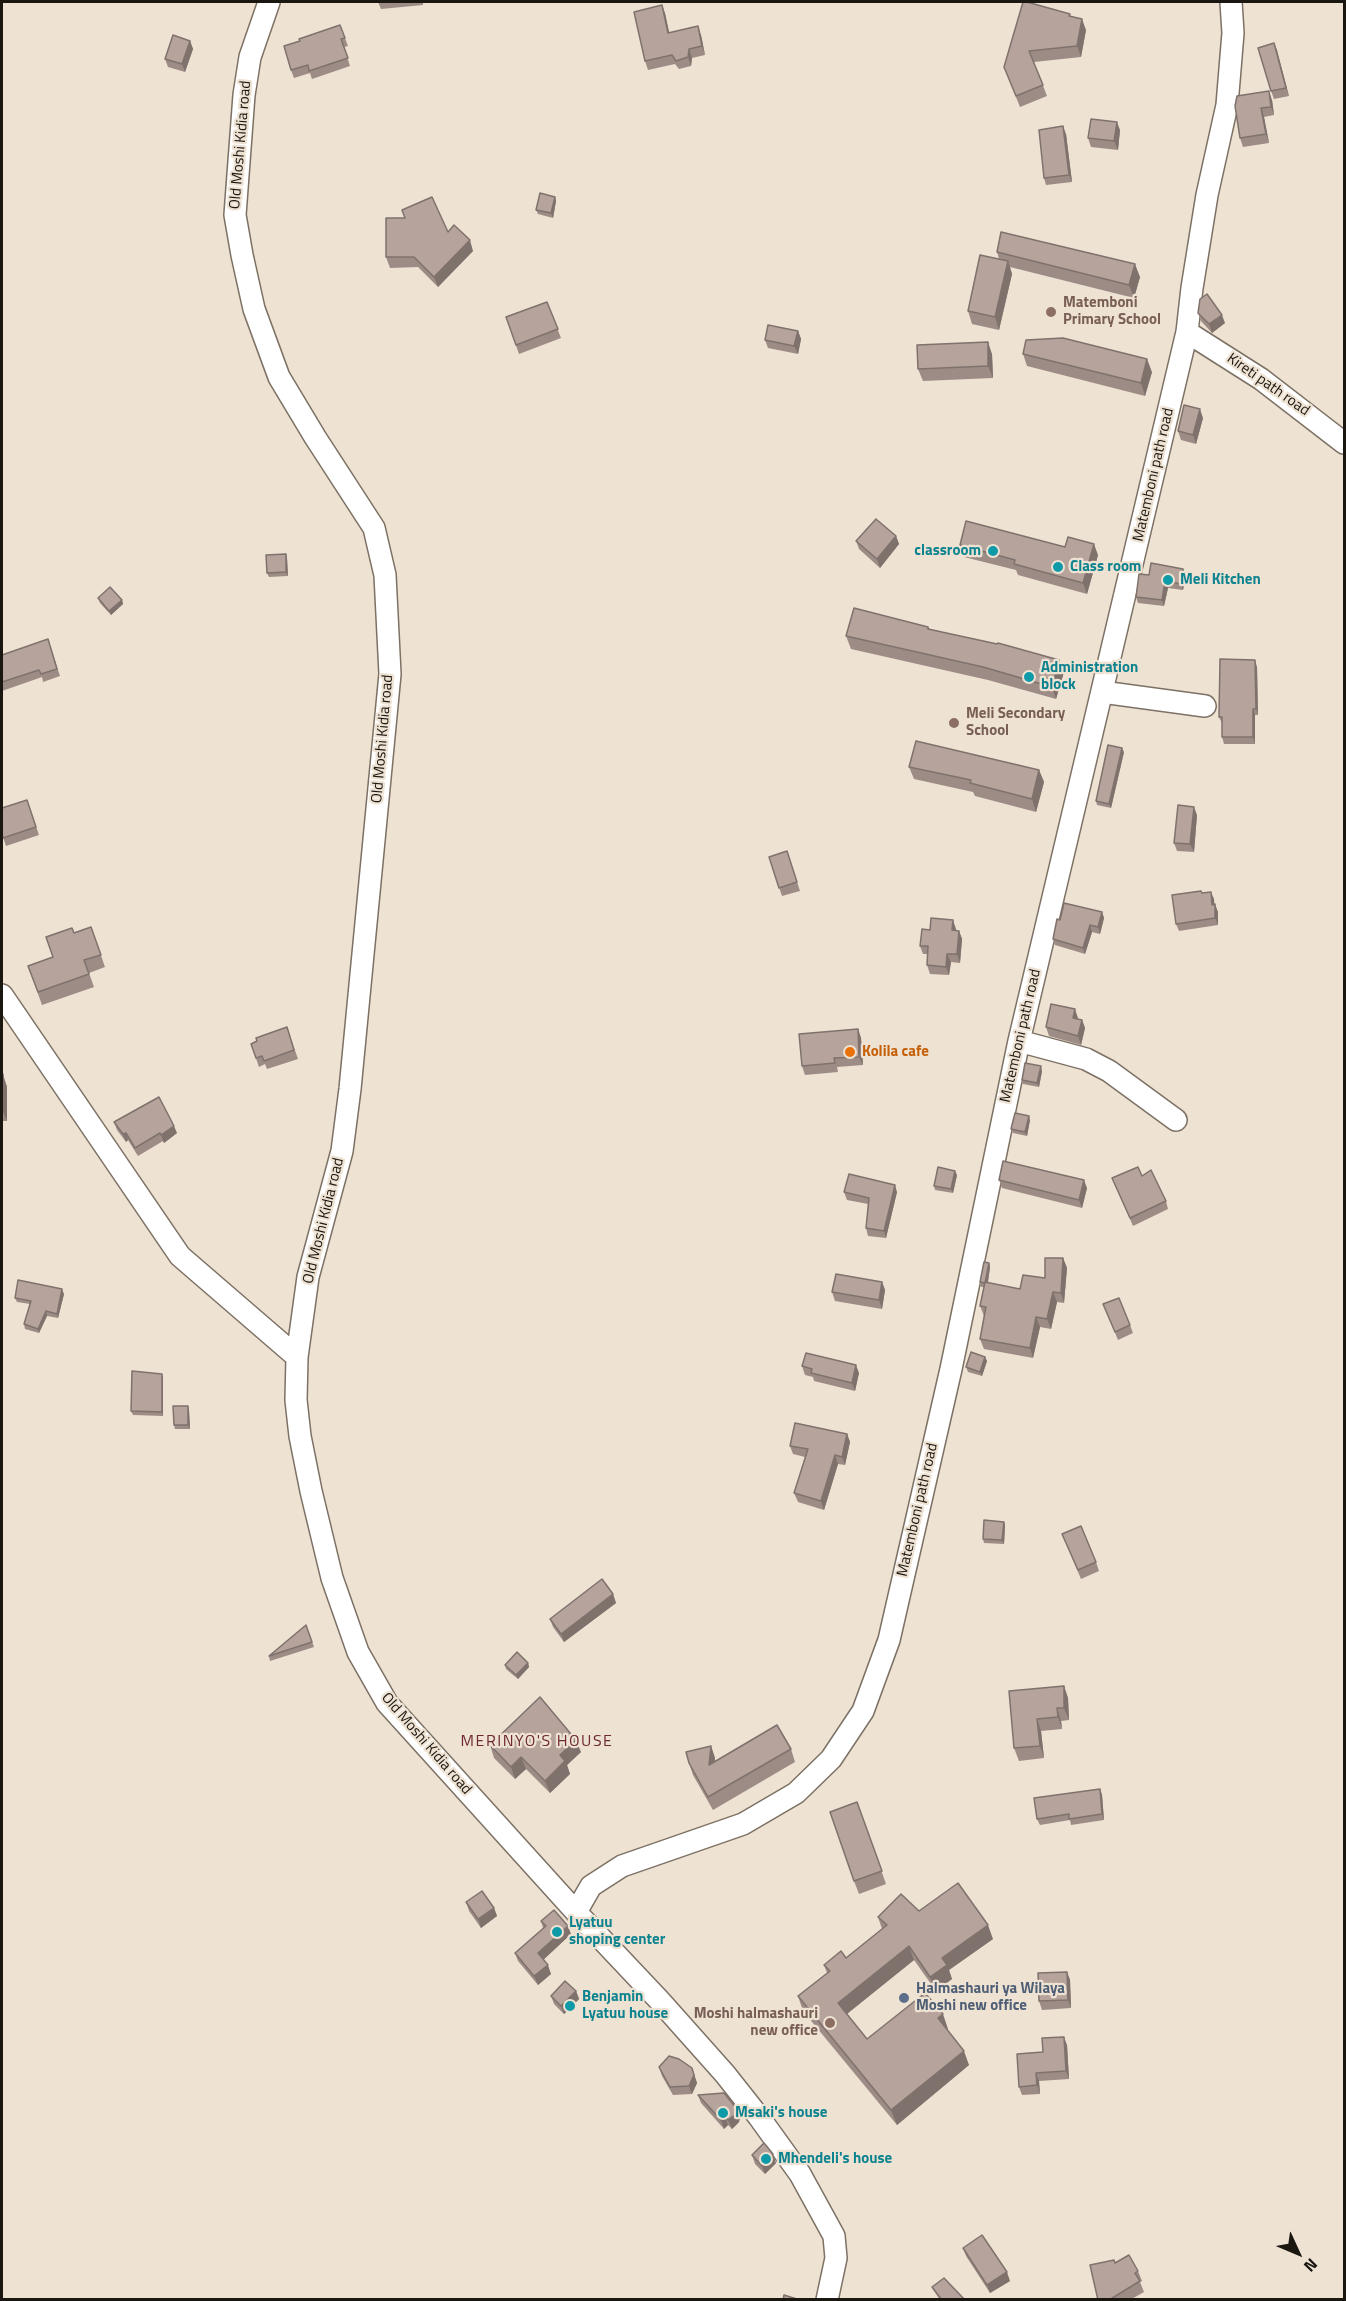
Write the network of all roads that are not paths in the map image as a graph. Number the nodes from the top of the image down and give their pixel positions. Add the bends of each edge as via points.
1 (269, 2) edge
2 (1231, 2) edge
3 (1187, 332) junction
4 (1344, 443) edge
5 (1102, 692) junction
6 (1205, 706) dead end
7 (2, 996) edge
8 (1019, 1041) junction
9 (1176, 1120) dead end
10 (297, 1358) junction
11 (576, 1912) junction
12 (827, 2300) edge

1 - 10 street, Old Moshi Kidia road via 250,57 244,95 235,214 242,255 254,309 279,377 374,528 385,575 390,674 342,1151 308,1277
2 - 3 street, Matemboni path road via 1233,33 1227,105 1207,195
3 - 4 street, Kireti path road via 1261,379
3 - 5 street, Matemboni path road
5 - 6 street
5 - 8 street, Matemboni path road
7 - 10 street via 180,1256
8 - 9 street via 1086,1059
8 - 11 street, Matemboni path road via 889,1640 863,1711 831,1759 796,1793 743,1824 622,1866 591,1886
10 - 11 street, Old Moshi Kidia road via 297,1409 311,1491 332,1578 358,1652 387,1703
11 - 12 street, Old Moshi Kidia road via 725,2074 800,2174 834,2236 836,2258

